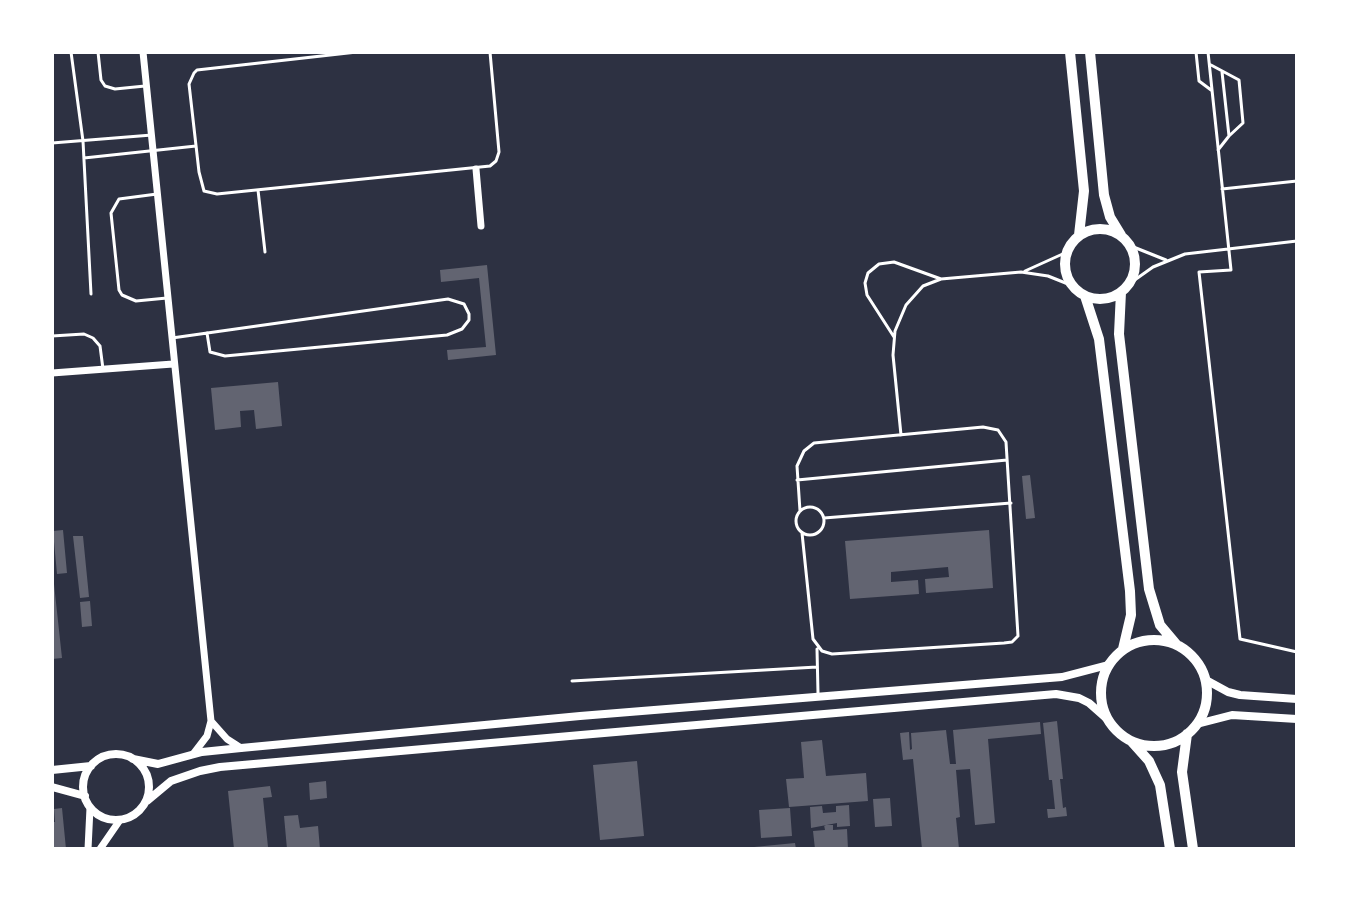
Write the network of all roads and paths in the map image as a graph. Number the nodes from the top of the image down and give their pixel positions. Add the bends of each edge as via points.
1 (71, 52) edge
2 (98, 52) edge
3 (143, 52) edge
4 (357, 52) edge
5 (490, 52) edge
6 (1070, 52) edge
7 (1090, 52) edge
8 (1196, 52) edge
9 (1208, 52) edge
10 (1210, 64) junction
11 (1222, 72) junction
12 (146, 85) junction
13 (1212, 91) junction
14 (152, 135) junction
15 (1229, 136) junction
16 (83, 141) junction
17 (52, 143) edge
18 (196, 146) junction
19 (153, 150) junction
20 (1218, 150) junction
21 (84, 158) junction
22 (476, 169) junction
23 (1297, 181) edge
24 (1222, 189) junction
25 (258, 190) junction
26 (157, 194) junction
27 (481, 226) dead end
28 (1079, 235) junction
29 (1122, 236) junction
30 (1297, 241) edge
31 (1131, 246) junction
32 (1229, 249) junction
33 (265, 252) dead end
34 (1067, 252) junction
35 (1166, 260) junction
36 (1021, 272) junction
37 (941, 279) junction
38 (1073, 286) junction
39 (1125, 288) junction
40 (91, 294) dead end
41 (1085, 296) junction
42 (167, 298) junction
43 (207, 333) junction
44 (52, 336) edge
45 (172, 338) junction
46 (894, 338) junction
47 (173, 364) junction
48 (103, 369) junction
49 (52, 373) edge
50 (901, 435) junction
51 (1007, 460) junction
52 (797, 480) junction
53 (1011, 503) junction
54 (800, 511) junction
55 (824, 518) junction
56 (802, 533) junction
57 (1176, 644) junction
58 (817, 647) junction
59 (1123, 649) junction
60 (1297, 652) edge
61 (1108, 665) junction
62 (817, 667) junction
63 (1206, 680) junction
64 (572, 681) dead end
65 (818, 697) junction
66 (1297, 699) edge
67 (1106, 718) junction
68 (1297, 719) edge
69 (211, 721) junction
70 (1197, 724) junction
71 (1187, 734) junction
72 (1131, 741) junction
73 (241, 748) junction
74 (192, 755) junction
75 (133, 759) junction
76 (91, 766) junction
77 (52, 770) edge
78 (52, 787) edge
79 (85, 796) junction
80 (147, 801) junction
81 (90, 808) junction
82 (120, 820) junction
83 (88, 849) edge
84 (100, 849) edge
85 (1170, 849) edge
86 (1193, 849) edge

1 - 16 lane
2 - 12 lane via 105,86
3 - 12 street
4 - 18 lane via 197,70 189,84
5 - 22 lane via 499,152 493,164
6 - 28 main road via 1084,191
7 - 29 main road via 1104,195
8 - 13 lane via 1199,81
9 - 10 lane
10 - 11 lane
10 - 13 lane
11 - 15 lane
11 - 15 lane via 1239,80 1243,123
12 - 14 street
13 - 20 lane
14 - 16 lane
14 - 19 street
15 - 20 lane
16 - 17 lane
16 - 21 lane
18 - 19 lane
18 - 25 lane via 202,186 208,193
19 - 21 lane
19 - 26 street
20 - 24 lane
21 - 40 lane
22 - 25 lane
22 - 27 street
23 - 24 lane
24 - 32 lane
25 - 33 lane
26 - 42 street
26 - 42 lane via 119,199 111,213 122,295 136,301
28 - 29 main road via 1105,229
28 - 34 main road
29 - 31 main road
30 - 32 lane
31 - 35 lane
31 - 39 main road via 1136,265
32 - 35 lane
32 - 60 lane via 1231,270 1199,272 1240,639
34 - 36 lane
34 - 38 main road via 1067,276
35 - 39 lane
36 - 37 lane
36 - 38 lane
37 - 46 lane via 914,295
37 - 46 lane via 894,262 879,264 868,273 867,295
38 - 41 main road
39 - 41 main road via 1104,299
39 - 57 main road via 1119,334 1149,589 1155,614
41 - 59 main road via 1099,339 1130,591
42 - 45 street
43 - 43 lane via 448,299 464,304 469,314 466,326 447,335 225,356 210,352
43 - 45 lane
44 - 48 lane via 93,338 100,346
45 - 47 street
46 - 50 lane
47 - 48 street
47 - 69 street
48 - 49 street
50 - 51 lane via 990,427 1006,442
50 - 52 lane via 814,443 800,457
51 - 52 lane
51 - 53 lane
52 - 54 lane
53 - 55 lane
53 - 58 lane via 1019,631 1012,642 832,654
54 - 55 lane via 816,508
54 - 56 lane via 797,525
55 - 56 lane via 819,532
56 - 58 lane
57 - 59 main road via 1155,639
57 - 63 main road via 1198,663
58 - 62 lane
59 - 61 main road
61 - 65 street via 1062,677
61 - 67 main road via 1100,686
62 - 64 lane
62 - 65 lane
63 - 66 street via 1240,695
63 - 70 main road via 1207,698
65 - 73 street
67 - 72 main road
67 - 80 street via 1079,698 1056,694 613,732 220,767 171,781
68 - 70 street via 1232,715
69 - 73 street
69 - 74 street
70 - 71 main road
71 - 72 main road via 1160,746
71 - 86 main road via 1182,772
72 - 85 main road via 1156,773
73 - 74 street
74 - 75 street via 158,764
75 - 76 street via 115,755
75 - 80 street via 149,782
76 - 77 street
76 - 79 street
78 - 79 street
79 - 81 street
80 - 82 street via 136,814
81 - 82 street via 104,818
81 - 83 street
82 - 84 street

